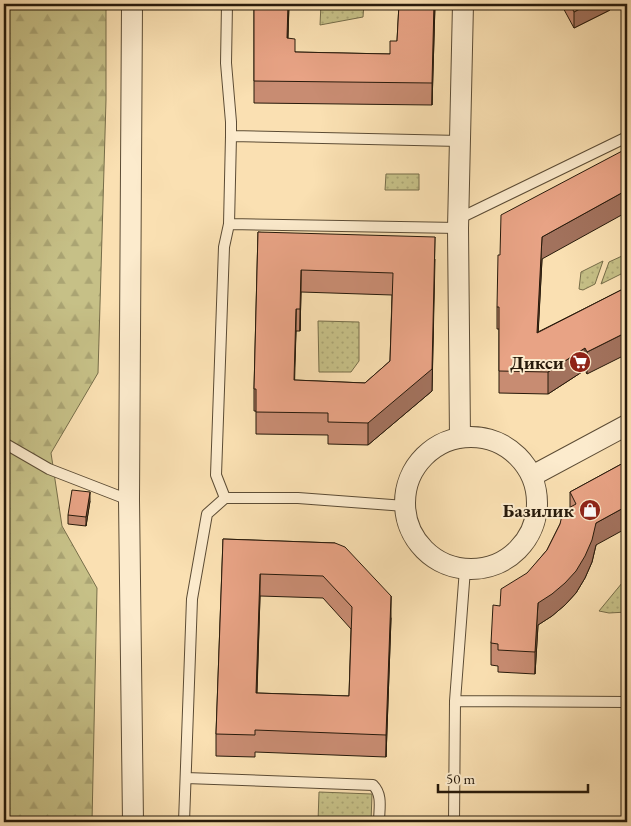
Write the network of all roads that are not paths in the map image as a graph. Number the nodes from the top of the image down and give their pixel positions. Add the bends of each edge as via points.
1 (132, 4) edge
2 (227, 4) edge
3 (463, 4) edge
4 (231, 136) junction
5 (627, 137) edge
6 (460, 141) junction
7 (458, 223) junction
8 (229, 224) junction
9 (627, 425) edge
10 (460, 438) junction
11 (4, 443) edge
12 (532, 476) junction
13 (225, 498) junction
14 (129, 500) junction
15 (405, 506) junction
16 (465, 569) junction
17 (455, 701) junction
18 (627, 702) edge
19 (186, 778) junction
20 (133, 822) edge
21 (184, 822) edge
22 (379, 822) edge
23 (454, 822) edge

1 - 14 street
2 - 4 lane via 226,63
3 - 6 street
4 - 6 lane
4 - 8 lane
5 - 7 lane
6 - 7 street
7 - 8 lane
7 - 10 street
8 - 13 lane via 224,247 216,475
9 - 12 street
10 - 12 street via 478,437 510,450
10 - 15 street via 429,452 417,465 409,480
11 - 14 lane via 49,469
12 - 16 street via 537,510 525,542 499,564
13 - 15 lane via 298,498
13 - 19 lane via 207,514 192,599
14 - 20 street
15 - 16 street via 411,531 420,546 440,562
16 - 17 lane
17 - 18 lane
17 - 23 lane
19 - 21 lane
19 - 22 lane via 373,785 380,798

